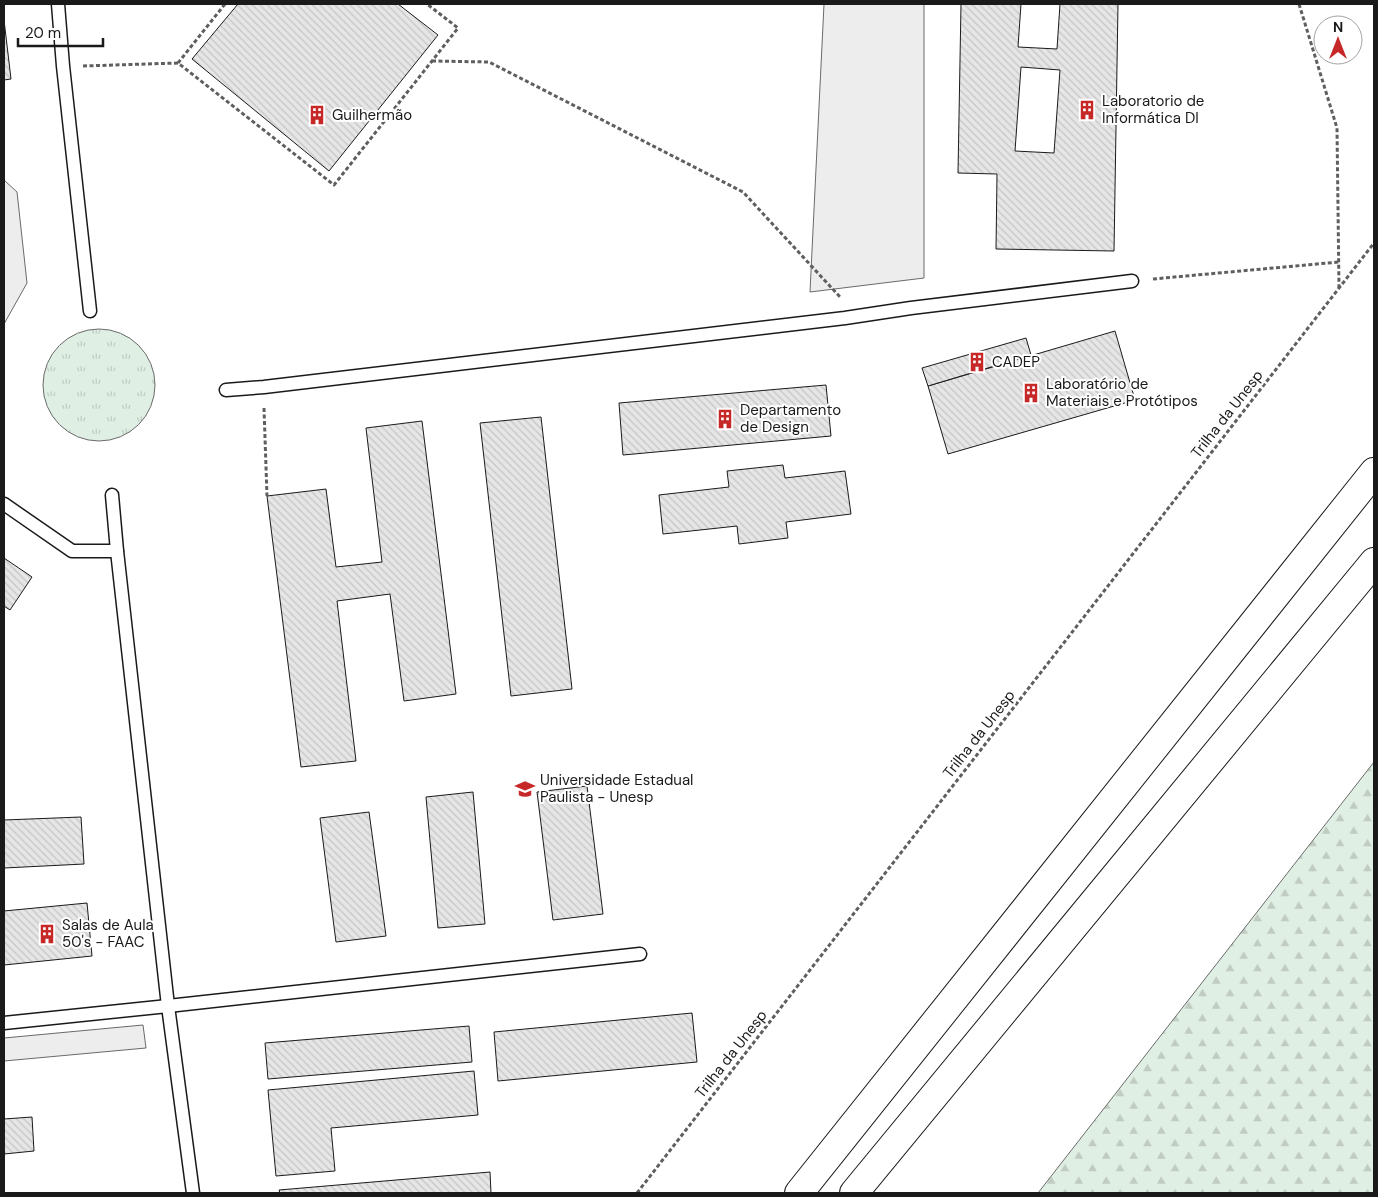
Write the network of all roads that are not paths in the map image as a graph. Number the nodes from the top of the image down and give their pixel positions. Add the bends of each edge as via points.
1 (58, 4) edge
2 (1132, 281) road end
3 (90, 311) dead end
4 (226, 390) dead end
5 (1374, 472) edge
6 (112, 495) dead end
7 (4, 504) edge
8 (117, 551) junction
9 (1374, 562) edge
10 (640, 954) dead end
11 (168, 1006) junction
12 (4, 1023) edge
13 (192, 1193) edge
14 (799, 1193) edge
15 (854, 1193) edge

1 - 3 lane
2 - 4 lane
5 - 14 highway
6 - 8 lane
7 - 8 lane via 72,551
8 - 11 lane
9 - 15 highway
10 - 11 lane
11 - 12 lane
11 - 13 lane

